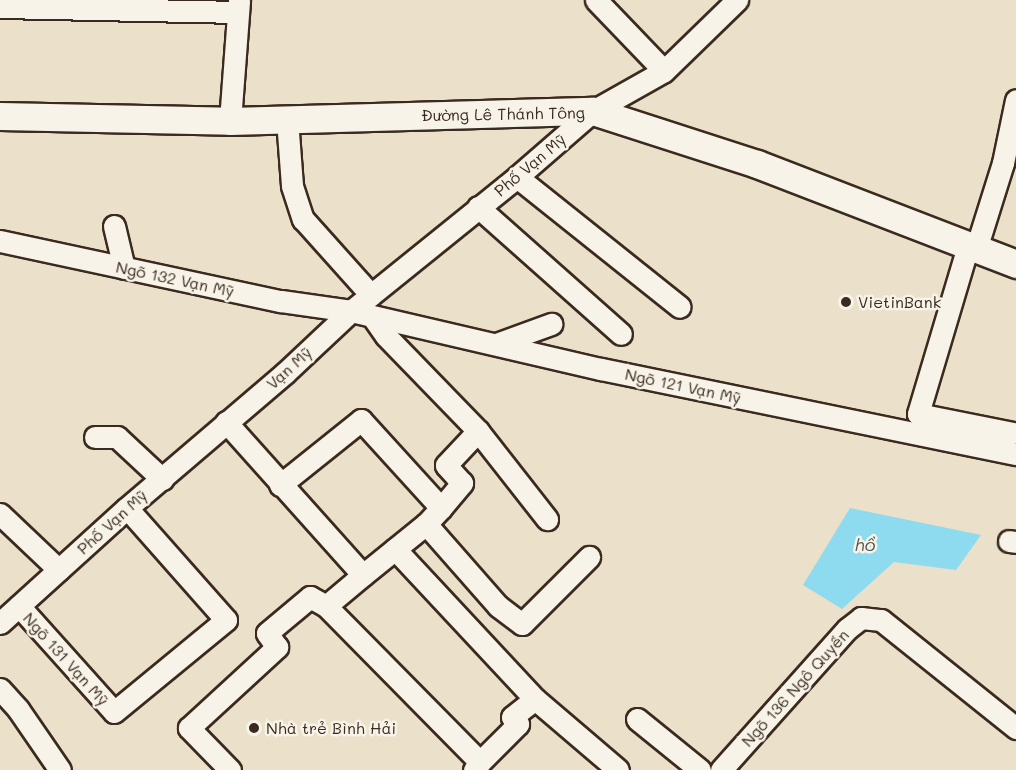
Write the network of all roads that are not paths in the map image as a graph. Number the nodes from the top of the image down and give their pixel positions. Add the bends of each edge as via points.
1 (597, 0) edge
2 (737, 0) edge
3 (238, 6) edge
4 (0, 7) edge
5 (664, 71) junction
6 (1016, 100) edge
7 (593, 111) junction
8 (0, 116) edge
9 (287, 119) junction
10 (230, 121) junction
11 (517, 177) junction
12 (478, 207) junction
13 (114, 226) dead end
14 (0, 242) edge
15 (972, 248) junction
16 (1016, 264) edge
17 (124, 268) junction
18 (371, 295) junction
19 (680, 307) dead end
20 (351, 311) junction
21 (372, 316) junction
22 (551, 324) dead end
23 (621, 334) dead end
24 (496, 344) junction
25 (226, 422) junction
26 (478, 431) junction
27 (95, 437) dead end
28 (1014, 443) edge
29 (162, 479) junction
30 (280, 485) junction
31 (127, 508) junction
32 (441, 508) junction
33 (0, 514) edge
34 (547, 519) dead end
35 (426, 524) junction
36 (395, 549) junction
37 (589, 557) dead end
38 (59, 570) junction
39 (363, 574) junction
40 (19, 606) junction
41 (326, 606) junction
42 (0, 622) edge
43 (0, 689) edge
44 (535, 699) junction
45 (637, 719) dead end
46 (1016, 728) edge
47 (477, 766) edge
48 (60, 770) edge
49 (230, 770) edge
50 (618, 770) edge
51 (700, 770) edge
52 (721, 770) edge

1 - 5 street
2 - 5 street, Phố Vạn Mỹ
3 - 4 street
3 - 10 street
5 - 7 street, Phố Vạn Mỹ
6 - 15 street via 1003,163
7 - 9 main road, Đường Lê Thánh Tông
7 - 11 street, Phố Vạn Mỹ
7 - 15 main road, Đường Lê Thánh Tông via 757,164
8 - 10 main road, Đường Lê Thánh Tông
9 - 10 main road, Đường Lê Thánh Tông
9 - 18 street via 292,186 303,219
11 - 12 street, Phố Vạn Mỹ
11 - 19 street
12 - 18 street, Phố Vạn Mỹ
12 - 23 street
13 - 17 street
14 - 17 street, Ngõ 132 Vạn Mỹ
15 - 16 main road, Đường Lê Thánh Tông
15 - 28 street via 918,414
17 - 20 street, Ngõ 132 Vạn Mỹ via 281,301
18 - 20 street, Phố Vạn Mỹ
20 - 21 street, Ngõ 121 Vạn Mỹ
20 - 25 street, Vạn Mỹ
21 - 24 street, Ngõ 121 Vạn Mỹ
21 - 26 street via 386,336
22 - 24 street
24 - 28 street, Ngõ 121 Vạn Mỹ via 601,369
25 - 29 street, Phố Vạn Mỹ
25 - 30 street
26 - 32 street via 446,465 462,483
26 - 34 street
27 - 29 street via 117,437
29 - 31 street, Phố Vạn Mỹ
30 - 32 street via 361,420
30 - 39 street
31 - 38 street, Phố Vạn Mỹ
31 - 40 street, Ngõ 131 Vạn Mỹ via 226,620 114,712
32 - 35 street
33 - 38 street
35 - 36 street
35 - 37 street via 498,606 522,624
36 - 39 street
36 - 44 street
38 - 40 street, Phố Vạn Mỹ
39 - 41 street
40 - 42 street, Phố Vạn Mỹ
41 - 47 street
41 - 49 street via 310,597 267,633 277,647 189,728
43 - 48 street
44 - 47 street via 512,717 518,724
44 - 50 street
45 - 51 street
46 - 52 street, Ngõ 136 Ngô Quyền via 881,620 861,618

